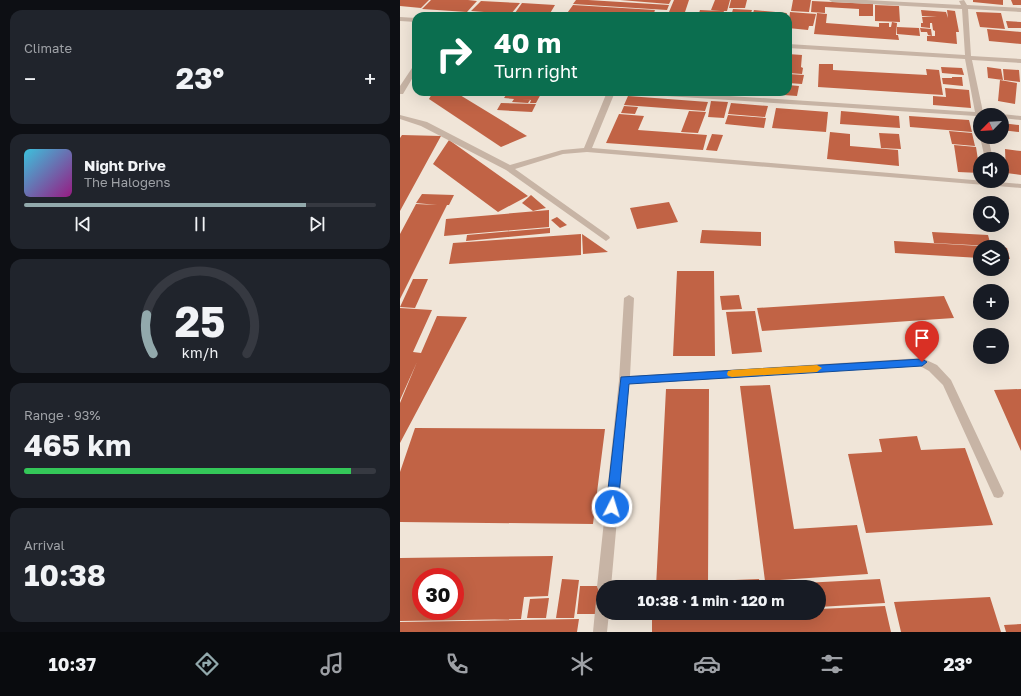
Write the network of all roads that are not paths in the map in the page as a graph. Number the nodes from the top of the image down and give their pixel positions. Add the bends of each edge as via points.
1 (832, 0) edge
2 (963, 3) edge
3 (1021, 10) edge
4 (400, 19) edge
5 (412, 20) edge
6 (792, 46) edge
7 (968, 58) junction
8 (1021, 61) edge
9 (412, 75) edge
10 (400, 92) edge
11 (609, 96) edge
12 (695, 96) edge
13 (979, 108) edge
14 (973, 115) edge
15 (400, 116) edge
16 (1009, 117) edge
17 (1021, 118) edge
18 (587, 150) junction
19 (509, 168) junction
20 (973, 180) edge
21 (1009, 184) edge
22 (1021, 186) edge
23 (606, 238) dead end
24 (629, 298) dead end
25 (624, 380) junction
26 (998, 493) dead end
27 (605, 580) edge
28 (601, 620) edge
29 (600, 632) edge

1 - 2 street
2 - 3 street
2 - 7 street
4 - 5 street
6 - 7 street
7 - 8 street
7 - 13 street
9 - 10 street
11 - 18 street
12 - 14 street
15 - 19 street via 424,124
16 - 17 street
18 - 19 street via 562,152
18 - 20 street
19 - 23 street
21 - 22 street
24 - 25 street
25 - 26 street via 922,362 933,368 947,383
25 - 27 street
28 - 29 street

